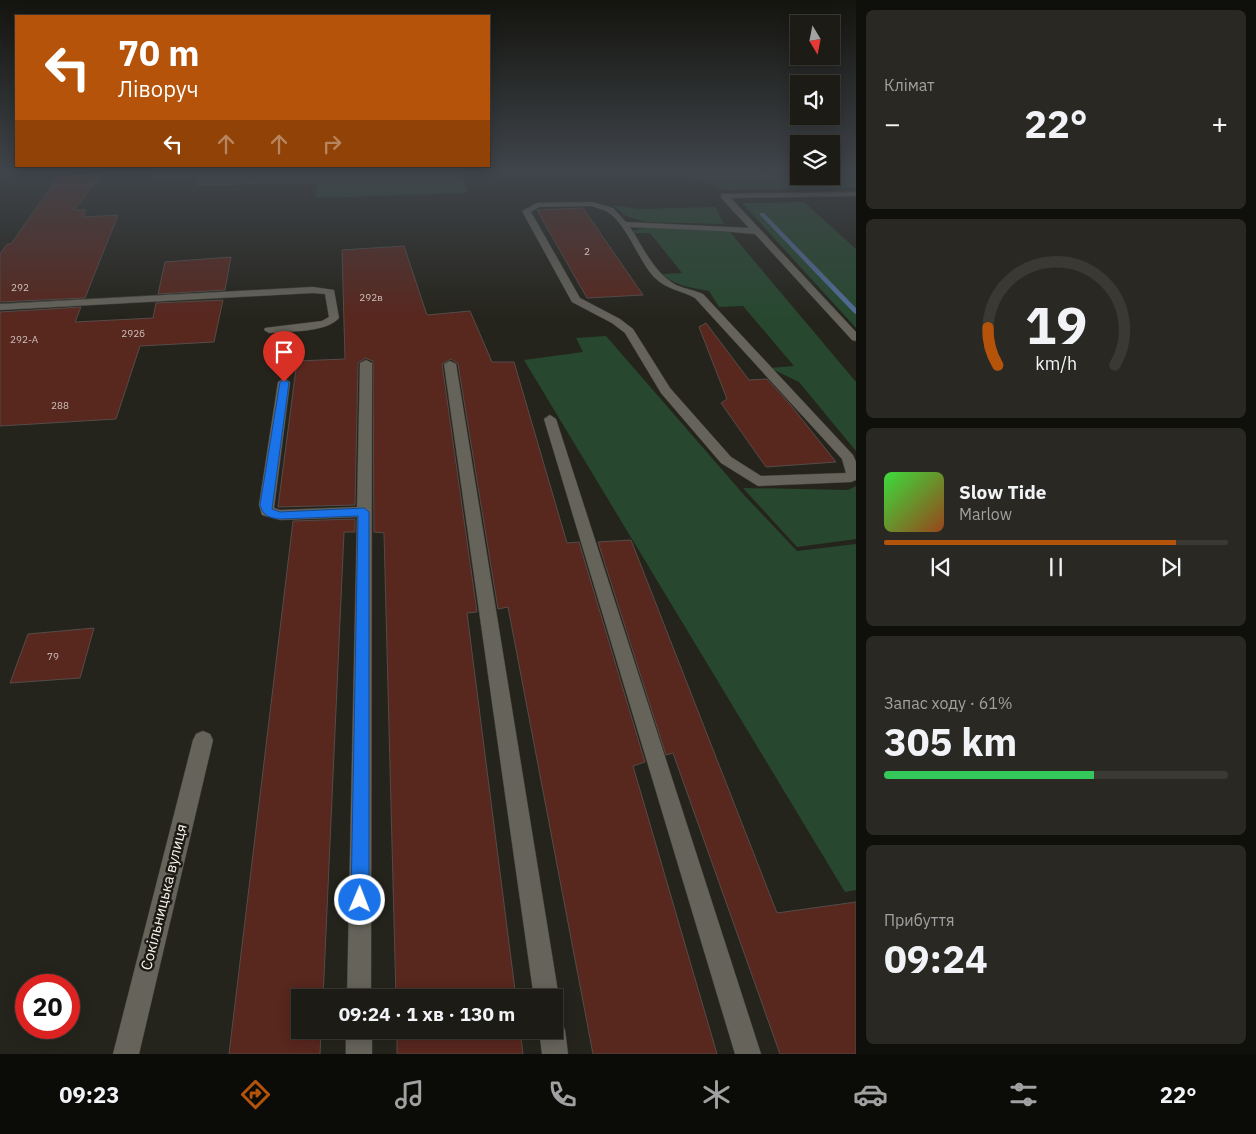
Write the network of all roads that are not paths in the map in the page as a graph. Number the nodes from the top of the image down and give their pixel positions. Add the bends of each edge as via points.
1 (532, 220) edge
2 (620, 220) edge
3 (747, 220) edge
4 (624, 224) junction
5 (758, 232) junction
6 (0, 307) edge
7 (269, 330) dead end
8 (856, 338) edge
9 (366, 363) dead end
10 (450, 364) dead end
11 (284, 382) dead end
12 (550, 419) dead end
13 (364, 512) junction
14 (203, 740) dead end
15 (359, 989) edge
16 (546, 989) edge
17 (359, 1039) edge
18 (554, 1039) edge
19 (126, 1054) edge
20 (359, 1054) edge
21 (556, 1054) edge
22 (748, 1054) edge

1 - 4 street via 576,300 629,331 665,390 726,460 758,481 851,477 853,473 848,458 699,296 663,281
2 - 4 street
3 - 5 street
4 - 5 street
5 - 8 street
6 - 7 street via 313,290 330,292 334,318 325,324
9 - 13 street
10 - 16 street
11 - 13 street via 267,511 280,515
12 - 22 street
13 - 15 street
14 - 19 street, Сокільницька вулиця
17 - 20 street
18 - 21 street

